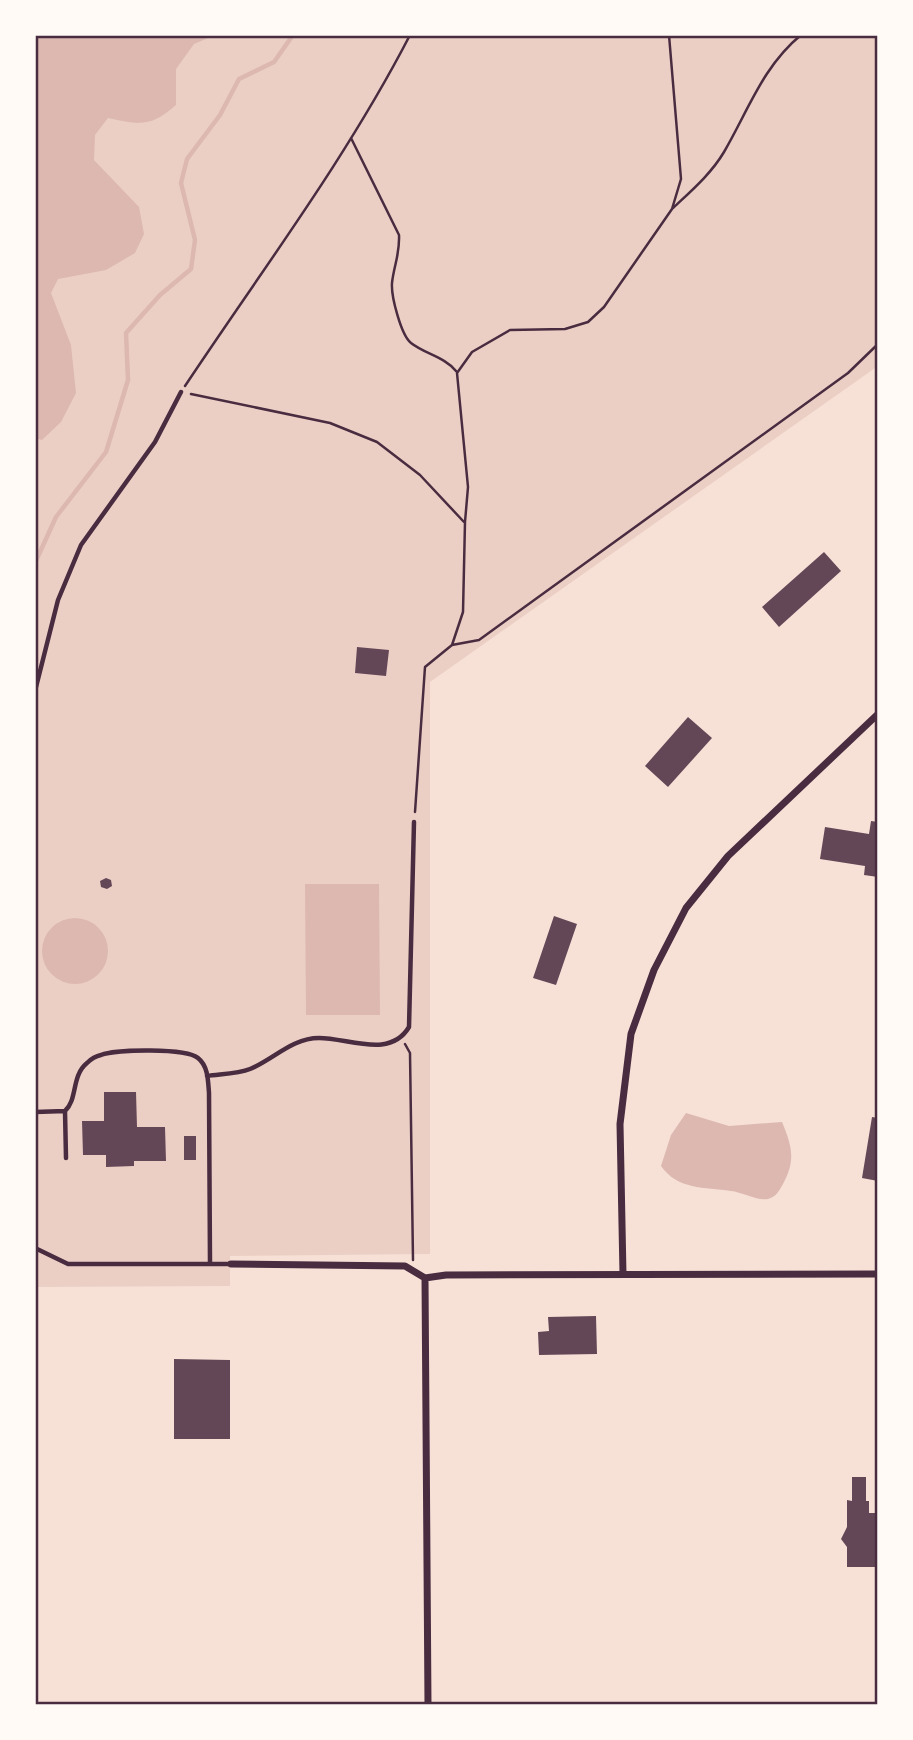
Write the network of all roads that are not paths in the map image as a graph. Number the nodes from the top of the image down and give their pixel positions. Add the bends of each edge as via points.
1 (181, 392) road end
2 (35, 691) edge
3 (878, 714) edge
4 (414, 822) road end
5 (207, 1076) junction
6 (65, 1111) junction
7 (35, 1112) edge
8 (66, 1158) dead end
9 (35, 1248) edge
10 (210, 1264) junction
11 (231, 1264) joint
12 (623, 1274) junction
13 (878, 1274) edge
14 (425, 1278) junction
15 (428, 1705) edge

1 - 2 lane via 155,442 81,545 58,600
3 - 12 street via 728,856 686,908 654,970 631,1034 620,1124
4 - 5 lane via 409,1027 402,1038 388,1044 361,1045 318,1038 298,1041 249,1070
5 - 6 lane via 197,1056 183,1052 100,1055 85,1065 75,1082 71,1106
5 - 10 lane
6 - 7 lane
6 - 8 lane
9 - 10 lane via 68,1264
10 - 11 lane
11 - 14 street via 405,1266
12 - 13 street
12 - 14 street
14 - 15 street

